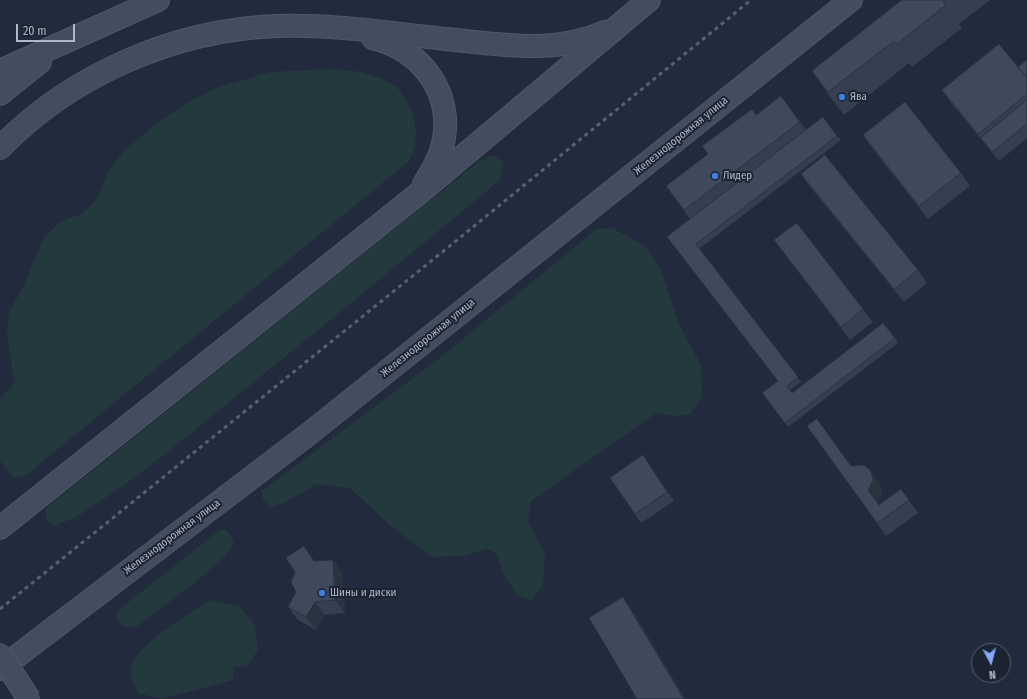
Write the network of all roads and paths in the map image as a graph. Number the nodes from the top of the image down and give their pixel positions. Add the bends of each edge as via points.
1 (158, 0) edge
2 (649, 0) edge
3 (851, 0) edge
4 (629, 17) junction
5 (331, 28) junction
6 (84, 33) junction
7 (0, 71) edge
8 (0, 94) edge
9 (0, 148) edge
10 (418, 194) junction
11 (0, 528) edge
12 (0, 654) edge
13 (0, 669) edge
14 (29, 699) edge

1 - 6 street
2 - 4 street
3 - 13 street, Железнодорожная улица via 310,433
4 - 5 street via 594,36 534,47
4 - 10 street
5 - 9 street via 277,26 229,29 160,48 98,75 65,95 34,117
5 - 10 street via 384,41 410,56 429,72 440,90 444,132 440,151
6 - 7 street
6 - 8 street via 34,66
10 - 11 street
12 - 14 street, bridge

